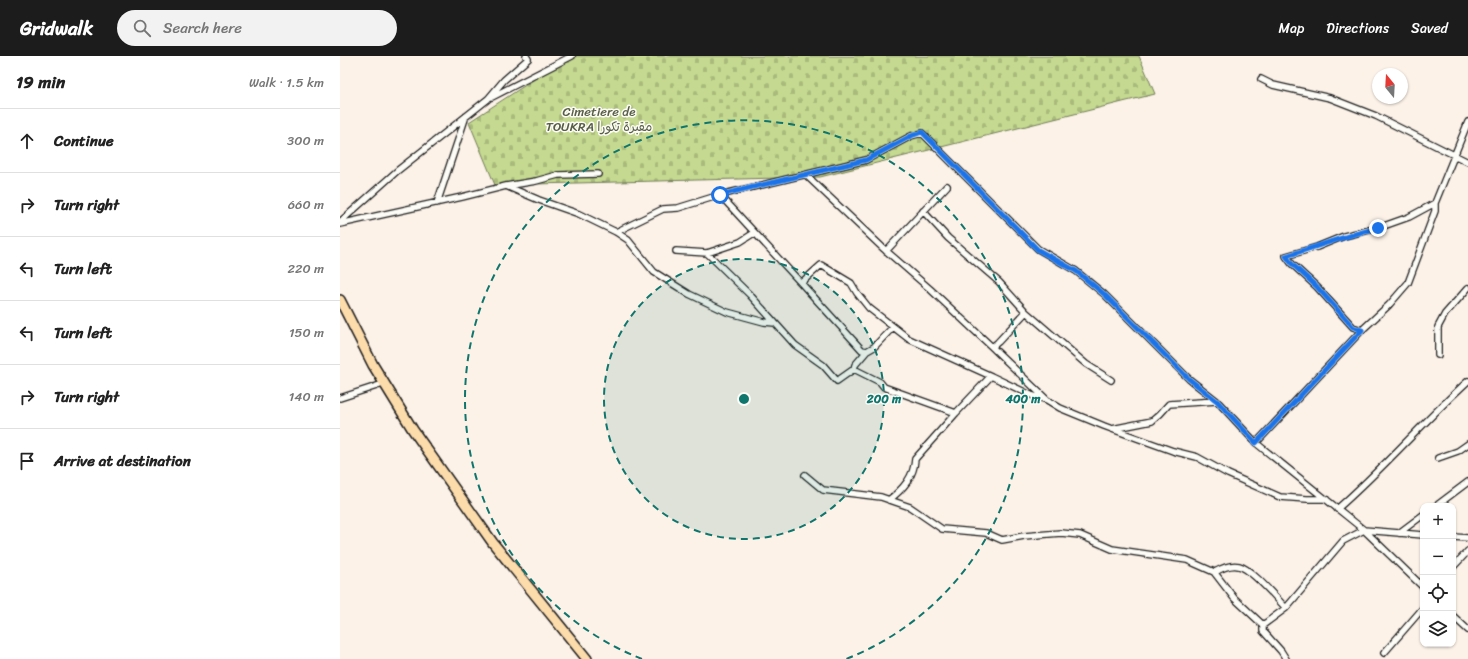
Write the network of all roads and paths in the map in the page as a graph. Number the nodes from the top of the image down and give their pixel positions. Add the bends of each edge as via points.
1 (526, 56) edge
2 (572, 56) edge
3 (1260, 79) dead end
4 (488, 99) junction
5 (466, 116) junction
6 (1468, 122) edge
7 (1455, 154) junction
8 (1468, 162) edge
9 (598, 174) dead end
10 (806, 175) junction
11 (506, 186) junction
12 (947, 186) dead end
13 (720, 195) junction
14 (437, 203) junction
15 (1435, 203) junction
16 (923, 210) junction
17 (340, 223) edge
18 (616, 232) junction
19 (754, 233) junction
20 (676, 251) dead end
21 (886, 251) junction
22 (707, 253) junction
23 (801, 283) junction
24 (1468, 288) edge
25 (340, 300) edge
26 (1026, 312) junction
27 (775, 323) junction
28 (893, 327) junction
29 (1362, 330) junction
30 (992, 347) junction
31 (868, 351) junction
32 (1438, 355) dead end
33 (854, 369) junction
34 (990, 376) junction
35 (1111, 380) dead end
36 (1468, 381) edge
37 (383, 384) junction
38 (340, 398) edge
39 (1047, 400) junction
40 (1217, 401) junction
41 (956, 413) junction
42 (1112, 428) junction
43 (1256, 443) junction
44 (1468, 444) edge
45 (1438, 458) dead end
46 (805, 475) dead end
47 (1468, 482) edge
48 (1326, 499) junction
49 (889, 500) junction
50 (1440, 503) edge
51 (1337, 509) junction
52 (1420, 517) edge
53 (1364, 530) junction
54 (1398, 533) junction
55 (1420, 535) edge
56 (1456, 537) edge
57 (1468, 538) edge
58 (1468, 551) edge
59 (1456, 564) edge
60 (1215, 572) dead end
61 (1420, 584) edge
62 (1286, 608) junction
63 (1420, 611) edge
64 (1456, 619) edge
65 (1263, 625) junction
66 (1468, 630) edge
67 (1384, 653) dead end
68 (587, 659) edge
69 (1286, 659) edge

1 - 4 street via 528,59 504,80
2 - 4 street
3 - 7 street via 1273,85 1330,98 1376,116
4 - 5 street
5 - 14 street
5 - 17 street via 397,171
6 - 7 street
7 - 8 street
7 - 15 street
9 - 11 street via 558,175
10 - 13 street
10 - 21 street
10 - 40 street via 866,160 922,132 1038,250 1076,271 1104,294 1189,379
11 - 14 street
11 - 18 street via 579,214
12 - 16 street
13 - 18 street via 678,208 663,209
13 - 19 street
14 - 17 street
15 - 29 street via 1435,211 1408,283
15 - 29 street via 1409,218 1286,256 1353,327
16 - 21 street
16 - 26 street via 948,238 999,282
18 - 27 street via 628,240 654,272 689,294 727,312
19 - 22 street via 740,242
19 - 23 street
20 - 22 street
21 - 30 street
22 - 27 street
23 - 28 street via 820,265 851,283 869,308
23 - 31 street via 862,350
24 - 32 street via 1445,314 1438,327
25 - 37 highway
26 - 30 street
26 - 35 street via 1086,364
27 - 33 street via 795,345 823,365 837,382
28 - 31 street
28 - 34 street via 909,339
29 - 43 street
30 - 39 street
31 - 33 street
33 - 41 street via 880,382 884,387
34 - 39 street
34 - 41 street
36 - 51 street
37 - 38 street
37 - 68 highway via 494,543
39 - 42 street via 1060,408
40 - 42 street via 1169,404 1152,421
40 - 43 street
41 - 49 street via 915,459 915,469 901,491
42 - 48 street via 1173,451 1197,457 1280,497
43 - 48 street
44 - 45 street via 1458,451
46 - 49 street via 823,490
47 - 50 street
48 - 51 street
49 - 65 street via 910,507 942,529 986,533 1002,540 1061,533 1080,535 1112,549 1186,560 1214,572 1234,598
51 - 53 street
52 - 54 street
53 - 54 street
53 - 61 street
53 - 62 street via 1343,541
54 - 55 street
56 - 57 street
58 - 59 street
60 - 62 street via 1226,566 1239,566 1253,574
62 - 65 street
63 - 67 street
64 - 66 street
65 - 69 street via 1263,631

